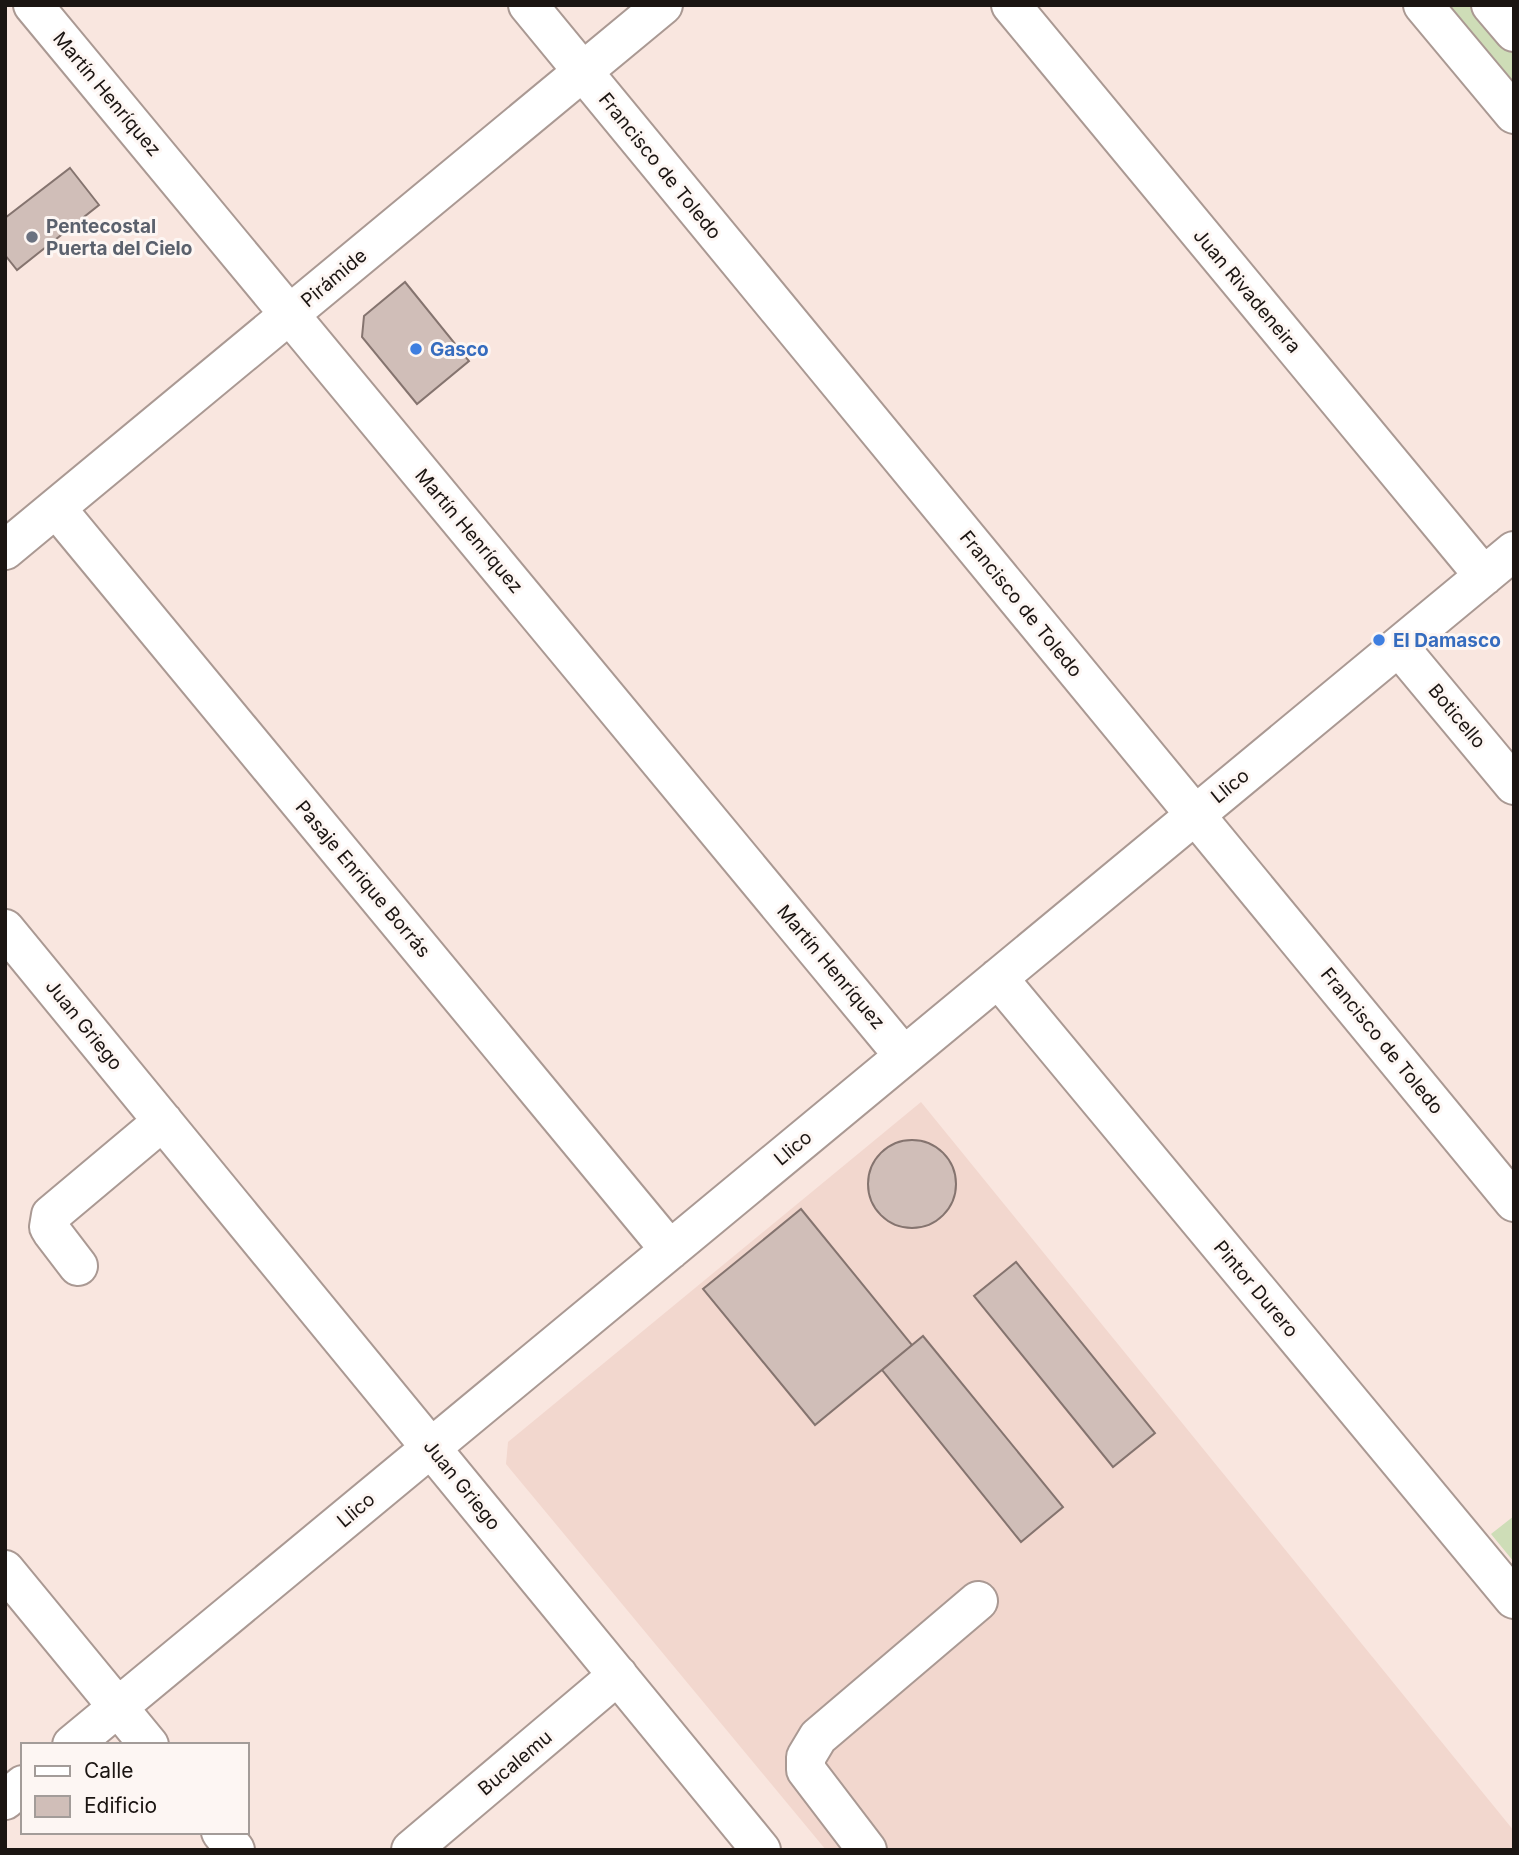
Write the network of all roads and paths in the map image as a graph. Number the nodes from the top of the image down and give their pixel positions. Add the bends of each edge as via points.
1 (33, 5) edge
2 (528, 5) edge
3 (663, 5) edge
4 (1011, 5) edge
5 (1423, 5) edge
6 (1491, 5) edge
7 (1514, 32) edge
8 (583, 72) junction
9 (1514, 114) edge
10 (290, 314) junction
11 (56, 508) junction
12 (5, 550) edge
13 (1514, 551) edge
14 (1484, 576) junction
15 (1399, 647) junction
16 (1514, 785) edge
17 (1195, 815) junction
18 (5, 929) edge
19 (998, 978) junction
20 (904, 1056) junction
21 (163, 1121) junction
22 (1514, 1202) edge
23 (670, 1250) junction
24 (78, 1266) dead end
25 (431, 1447) junction
26 (5, 1570) edge
27 (1514, 1599) edge
28 (978, 1601) dead end
29 (618, 1675) junction
30 (118, 1707) junction
31 (74, 1743) edge
32 (147, 1743) edge
33 (21, 1787) edge
34 (5, 1800) edge
35 (223, 1834) edge
36 (235, 1850) edge
37 (411, 1850) edge
38 (761, 1850) edge
39 (867, 1850) edge

1 - 10 street, Martín Henríquez
2 - 8 street, Francisco de Toledo
3 - 8 street, Pirámide
4 - 14 street, Juan Rivadeneira
5 - 9 street
6 - 7 street
8 - 10 street, Pirámide
8 - 17 street, Francisco de Toledo
10 - 11 street, Pirámide
10 - 20 street, Martín Henríquez
11 - 12 street, Pirámide
11 - 23 street, Pasaje Enrique Borrás
13 - 14 street, Llico
14 - 15 street, Llico
15 - 16 street, Boticello
15 - 17 street, Llico
17 - 19 street, Llico
17 - 22 street, Francisco de Toledo
18 - 21 street, Juan Griego
19 - 20 street, Llico
19 - 27 street, Pintor Durero
20 - 23 street, Llico
21 - 24 street via 51,1215 52,1232
21 - 25 street, Juan Griego
23 - 25 street, Llico
25 - 29 street, Juan Griego
25 - 30 street, Llico
26 - 30 street
28 - 39 street via 818,1737 806,1757 806,1770
29 - 37 street, Bucalemu
29 - 38 street, Juan Griego
30 - 31 street, Llico
30 - 32 street
33 - 34 street
35 - 36 street

